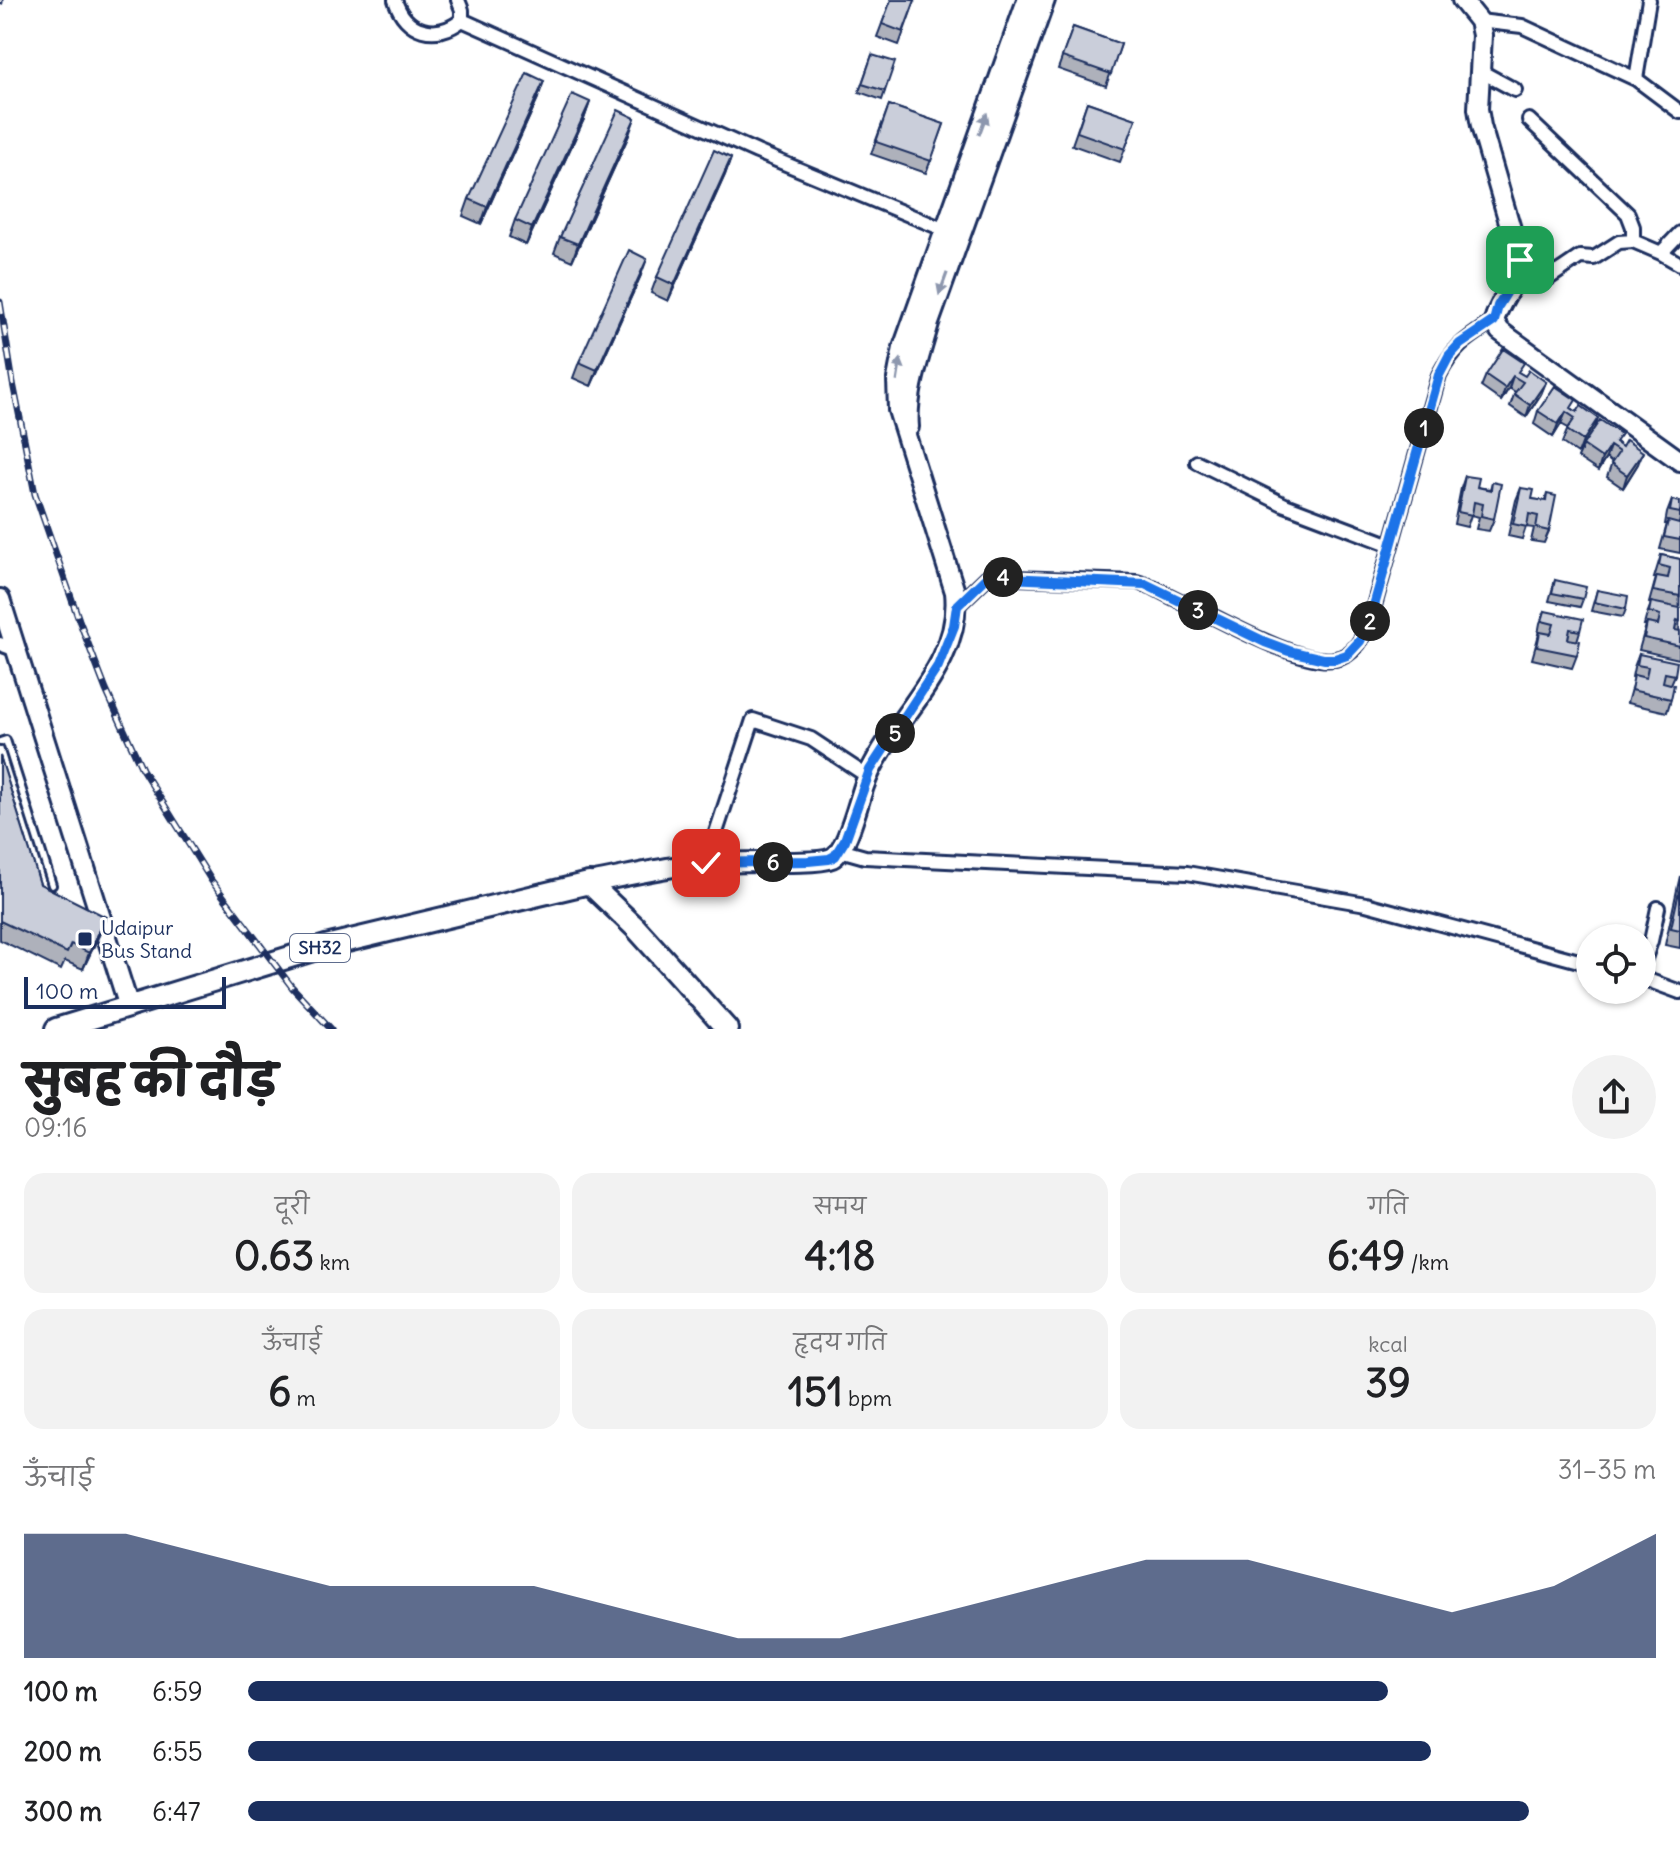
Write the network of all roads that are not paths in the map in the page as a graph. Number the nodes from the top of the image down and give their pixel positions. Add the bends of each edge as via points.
1 (395, 0) edge
2 (458, 0) edge
3 (1027, 0) edge
4 (1045, 0) edge
5 (1462, 0) edge
6 (1649, 0) edge
7 (462, 20) junction
8 (1479, 21) junction
9 (1480, 71) junction
10 (1636, 79) junction
11 (1515, 90) dead end
12 (1680, 112) edge
13 (1529, 120) dead end
14 (953, 233) junction
15 (1680, 233) edge
16 (1633, 241) junction
17 (1661, 253) junction
18 (1680, 264) edge
19 (1519, 272) junction
20 (1494, 321) junction
21 (1680, 461) edge
22 (1197, 462) dead end
23 (1391, 545) junction
24 (0, 599) edge
25 (957, 606) junction
26 (8, 647) edge
27 (0, 742) edge
28 (867, 776) junction
29 (840, 850) junction
30 (706, 863) junction
31 (589, 883) junction
32 (52, 885) dead end
33 (1658, 908) dead end
34 (1655, 924) edge
35 (1576, 960) edge
36 (1656, 983) edge
37 (1680, 992) edge
38 (115, 1016) edge
39 (56, 1029) edge
40 (727, 1029) edge

1 - 7 street via 404,19 423,30 444,30
2 - 7 street
14 -> 3 street
4 - 14 street
5 - 8 street
6 - 10 street
7 - 14 street
8 - 9 street
8 - 10 street via 1522,26
9 - 11 street
9 - 19 street via 1481,126
10 - 12 street
13 - 16 street via 1628,214
14 - 25 street via 899,362 897,396
15 - 17 street
16 - 17 street
16 - 19 street via 1619,242 1594,258 1580,257 1546,280
17 - 18 street
19 - 20 street
20 - 21 street via 1500,331
20 - 23 street via 1460,344 1439,375
22 - 23 street via 1285,505
23 - 25 street via 1366,631 1355,648 1335,659 1265,642 1137,582 987,577
24 - 26 street
25 - 28 street via 938,666
26 - 38 street
27 - 32 lane via 6,740
28 - 29 street
28 - 30 street via 811,739 753,720
29 - 30 street via 829,859
29 - 35 street via 865,857 1187,873 1366,904
30 - 31 street
31 - 38 main road, SH32 via 326,946
31 - 40 main road
33 - 34 street
36 - 37 street
38 - 39 main road, SH32

